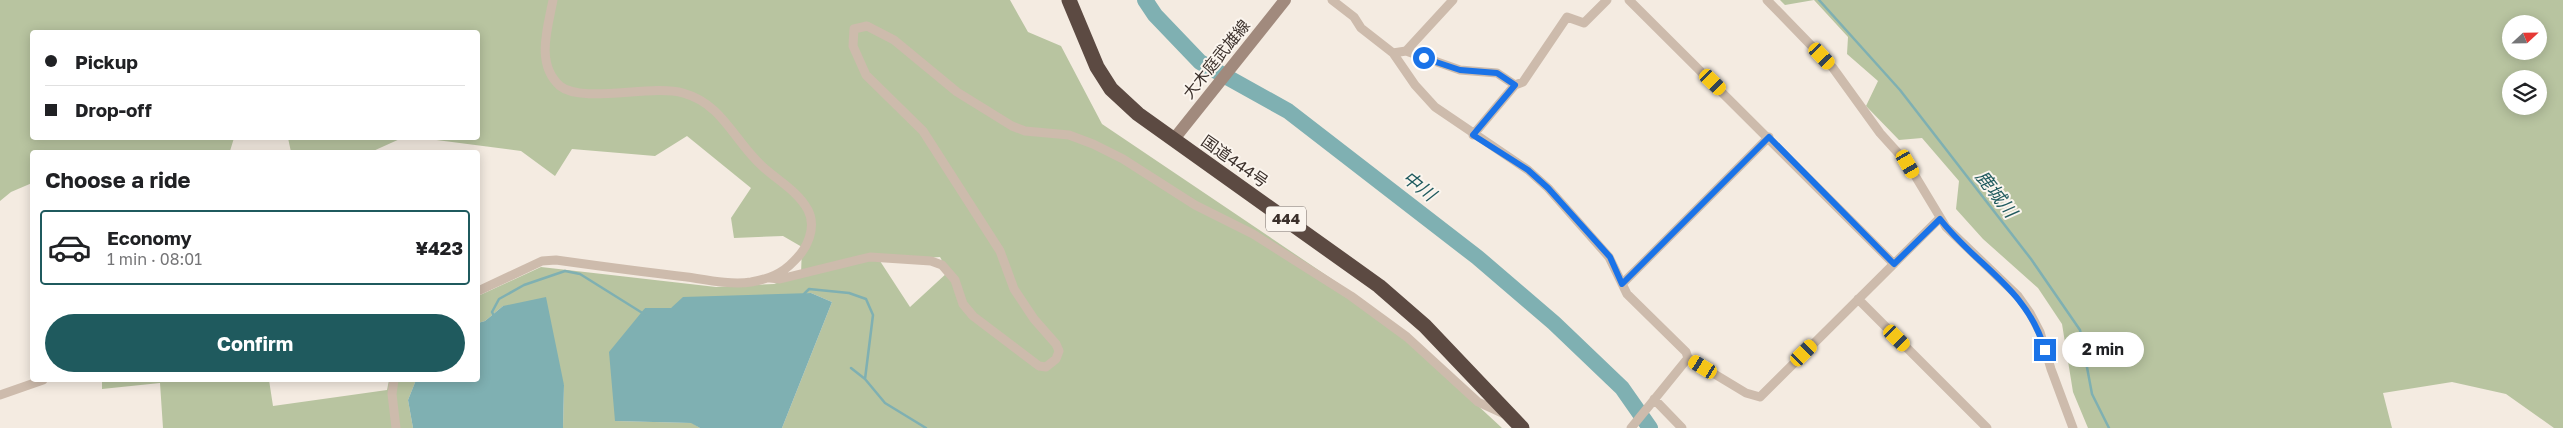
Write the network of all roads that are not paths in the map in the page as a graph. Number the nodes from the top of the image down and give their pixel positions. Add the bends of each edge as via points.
1 (553, 0) edge
2 (1069, 0) edge
3 (1285, 0) edge
4 (1332, 0) edge
5 (1453, 0) edge
6 (1607, 0) edge
7 (1629, 0) edge
8 (1767, 0) edge
9 (1406, 51) junction
10 (1393, 53) junction
11 (1515, 85) junction
12 (1473, 135) junction
13 (1769, 137) junction
14 (1174, 139) junction
15 (1940, 219) junction
16 (1894, 264) junction
17 (770, 278) junction
18 (1622, 284) junction
19 (480, 290) edge
20 (1858, 299) junction
21 (1688, 358) junction
22 (36, 382) edge
23 (394, 382) edge
24 (0, 394) edge
25 (1654, 399) junction
26 (1517, 423) edge
27 (396, 428) edge
28 (1631, 428) edge
29 (1682, 428) edge
30 (1987, 428) edge
31 (2074, 428) edge

1 - 17 street via 545,57 560,86 573,93 658,90 682,92 700,99 721,115 760,165 797,195 808,210 812,223 810,236 802,255 786,270
2 - 14 highway, 国道444号 / 444 via 1097,67 1111,89 1138,114
3 - 14 main road, 大木庭武雄線
4 - 10 street
5 - 9 street
6 - 11 street via 1584,23 1567,17 1523,82
7 - 13 street
8 - 15 street via 1834,68 1880,133 1908,164
9 - 10 street
9 - 11 street via 1460,70 1497,73
10 - 12 street via 1435,107
11 - 12 street
12 - 18 street via 1528,170 1548,188 1610,257
13 - 16 street
13 - 18 street
14 - 26 highway, 国道444号 / 444 via 1379,286 1425,326
15 - 16 street
15 - 31 street via 2018,296 2030,312
16 - 20 street
17 - 19 street via 749,282 712,280 556,260 542,261
17 - 26 street via 780,279 870,257 931,261 942,265 955,280 963,304 973,316 1039,366 1046,366 1056,359 1059,351 1056,344 1014,289 1000,252 923,131 866,75 858,60 853,38 854,30 866,26 894,40 958,92 1012,126 1025,131 1069,135 1093,144 1196,206 1253,234 1351,296 1408,337 1478,402
18 - 21 street via 1637,305 1686,352
20 - 21 street via 1760,397 1746,393
20 - 30 street
21 - 25 street
22 - 24 street
23 - 27 street
25 - 28 street
25 - 29 street

